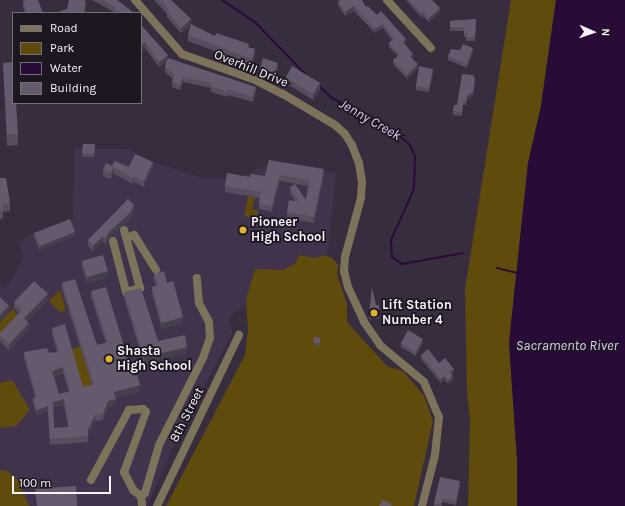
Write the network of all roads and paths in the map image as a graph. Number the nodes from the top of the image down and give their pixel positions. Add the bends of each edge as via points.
1 (135, 0) edge
2 (387, 0) edge
3 (431, 48) dead end
4 (124, 230) dead end
5 (127, 238) junction
6 (113, 241) dead end
7 (156, 270) dead end
8 (198, 278) dead end
9 (239, 335) dead end
10 (91, 480) dead end
11 (141, 496) junction
12 (142, 506) edge
13 (157, 506) edge
14 (422, 506) edge

1 - 14 street, Overhill Drive via 182,54 255,80 283,94 335,125 352,145 359,163 362,182 361,198 345,257 344,271 348,287 364,322 381,346 424,382 439,417 436,449
2 - 3 street
4 - 5 street
5 - 6 street via 140,288 126,292
5 - 7 street via 134,235
8 - 11 street via 199,303 209,322 210,338 203,358 159,445 145,493
9 - 13 street, 8th Street
10 - 11 street via 129,410 143,409 146,412 124,472 126,481
11 - 12 street

